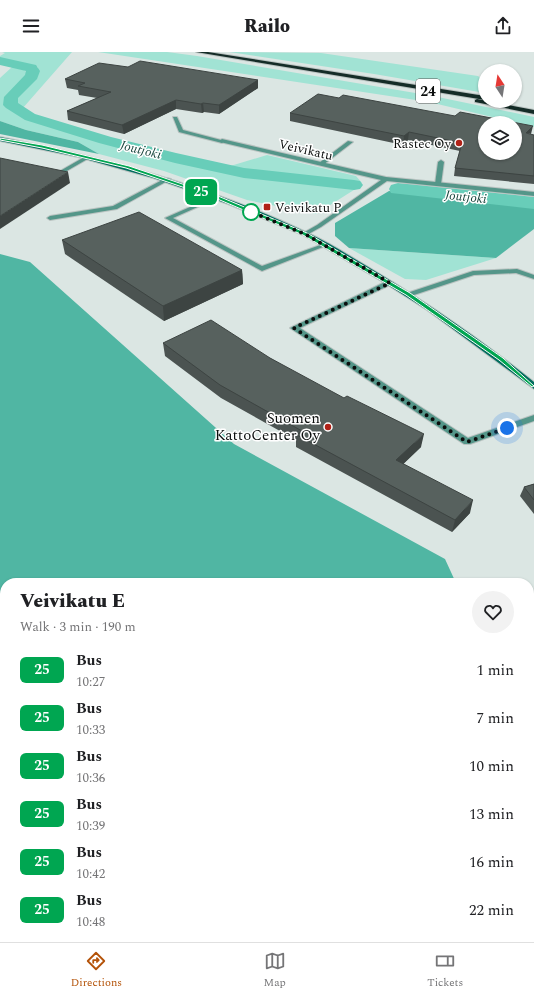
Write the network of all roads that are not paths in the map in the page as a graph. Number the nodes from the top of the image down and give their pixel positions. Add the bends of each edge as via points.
1 (198, 52) edge
2 (322, 71) junction
3 (478, 97) edge
4 (522, 105) edge
5 (534, 107) edge
6 (534, 112) edge
7 (175, 118) edge
8 (0, 139) edge
9 (350, 142) dead end
10 (88, 157) junction
11 (441, 162) dead end
12 (321, 164) junction
13 (56, 176) edge
14 (386, 179) junction
15 (168, 180) junction
16 (438, 184) junction
17 (534, 194) edge
18 (217, 197) junction
19 (50, 218) dead end
20 (305, 234) junction
21 (325, 245) junction
22 (534, 277) edge
23 (390, 283) junction
24 (408, 294) junction
25 (534, 386) edge
26 (534, 418) edge

1 - 2 highway, 24
2 - 3 highway, 24
2 - 6 highway, 24
4 - 5 highway
7 - 12 street, Veivikatu via 181,131
8 - 10 street
9 - 12 street
10 - 13 street
10 - 15 street
11 - 16 street
12 - 14 street, Veivikatu
14 - 16 street, Veivikatu
14 - 20 street
15 - 18 street
15 - 19 street via 115,208
16 - 17 street, Veivikatu
18 - 20 street
18 - 21 street via 168,218 262,269
20 - 21 street
21 - 23 street
22 - 24 street via 517,272 473,273
23 - 24 street
23 - 26 street via 294,328 467,442
24 - 25 street via 501,359

